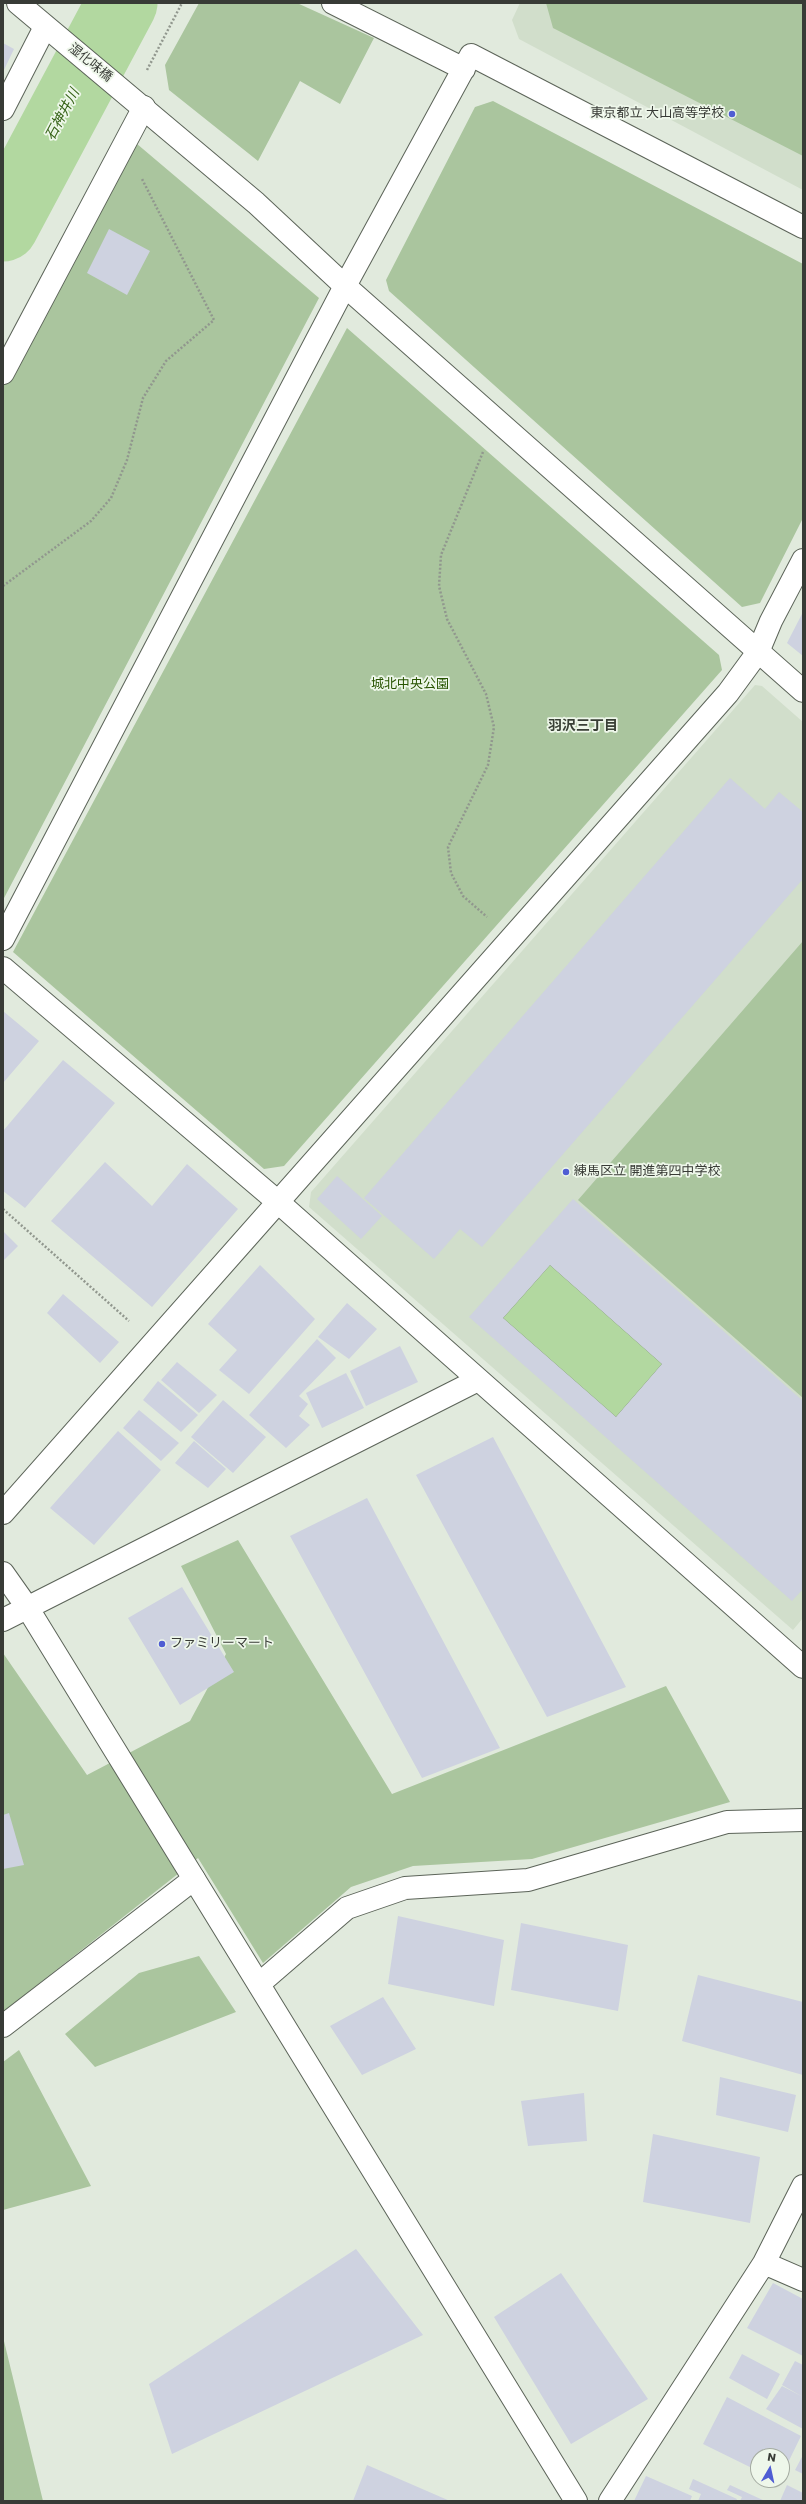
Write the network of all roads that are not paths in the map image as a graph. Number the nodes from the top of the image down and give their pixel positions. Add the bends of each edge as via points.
1 (18, 3) edge
2 (332, 3) edge
3 (50, 31) junction
4 (464, 69) junction
5 (134, 99) junction
6 (3, 109) edge
7 (803, 227) edge
8 (345, 286) junction
9 (3, 373) edge
10 (803, 560) edge
11 (758, 652) junction
12 (803, 691) edge
13 (3, 939) edge
14 (3, 968) edge
15 (278, 1202) junction
16 (478, 1380) junction
17 (3, 1513) edge
18 (3, 1573) edge
19 (27, 1607) junction
20 (3, 1620) edge
21 (803, 1667) edge
22 (803, 1820) edge
23 (194, 1879) junction
24 (259, 1984) junction
25 (3, 2026) edge
26 (803, 2186) edge
27 (764, 2263) junction
28 (803, 2280) edge
29 (576, 2501) edge
30 (610, 2501) edge

1 - 3 street, 湿化味橋
2 - 4 street
3 - 5 street, 湿化味橋
3 - 6 street
4 - 7 street via 471,55
4 - 8 street
5 - 8 street, 湿化味橋 via 256,203
5 - 9 street via 124,144
8 - 11 street, 湿化味橋
8 - 13 street
10 - 11 street
11 - 12 street, 湿化味橋
11 - 15 street via 728,693
14 - 15 street
15 - 16 street
15 - 17 street
16 - 19 street
16 - 21 street
18 - 19 street
19 - 20 street
19 - 23 street
22 - 24 street via 727,1822 528,1880 405,1888 347,1908
23 - 24 street
23 - 25 street
24 - 29 street
26 - 27 street
27 - 28 street
27 - 30 street

